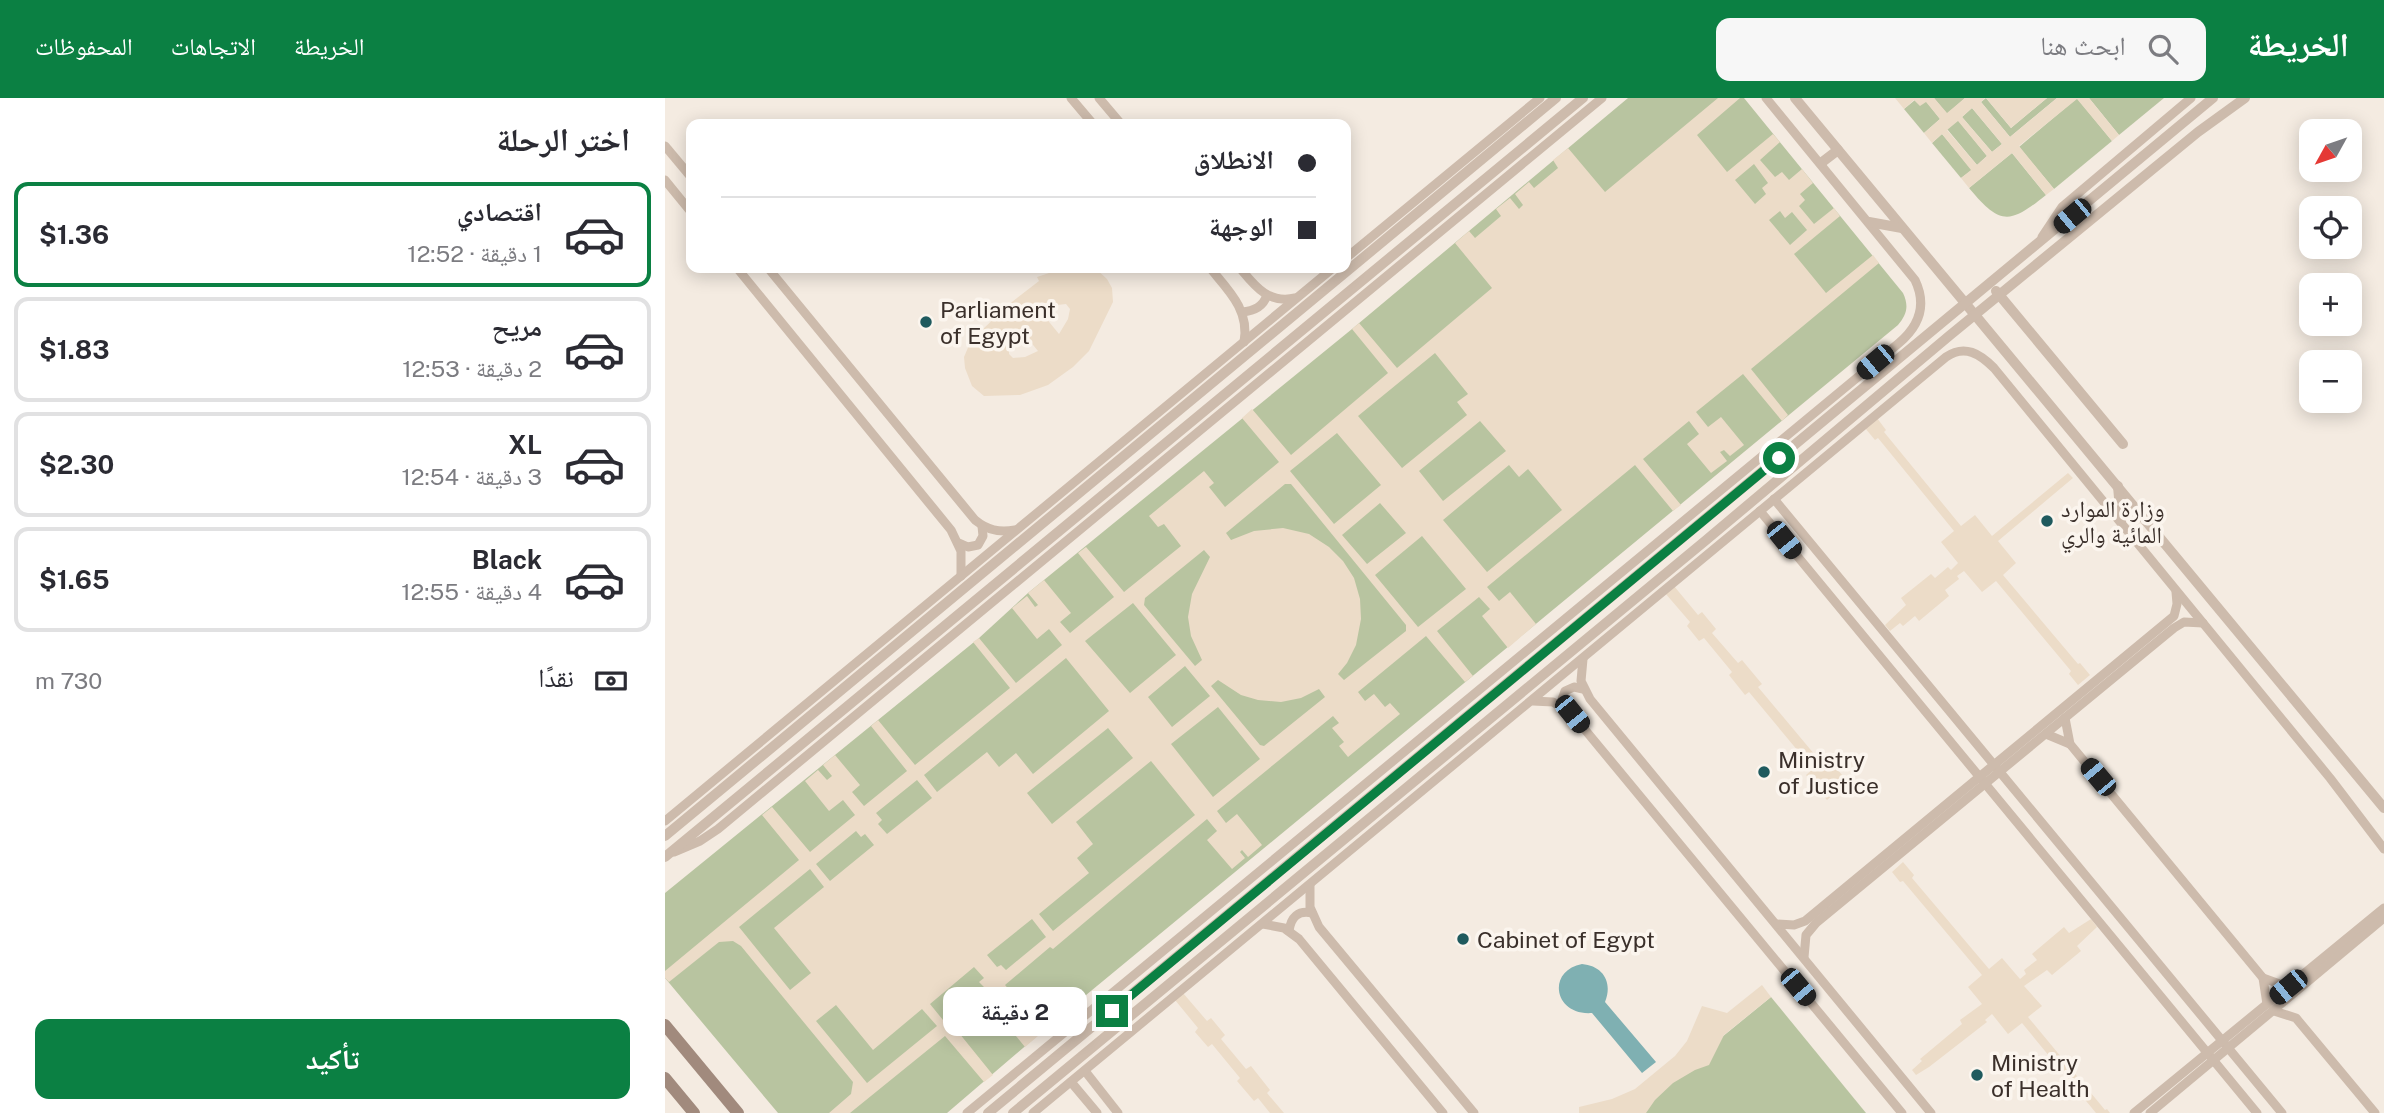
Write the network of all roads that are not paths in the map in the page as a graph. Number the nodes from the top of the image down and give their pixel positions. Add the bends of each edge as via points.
1 (1071, 98) edge
2 (1099, 98) edge
3 (1540, 98) edge
4 (1556, 98) edge
5 (1583, 98) edge
6 (1602, 98) edge
7 (1766, 98) edge
8 (1795, 98) edge
9 (2191, 98) edge
10 (2213, 98) edge
11 (2245, 98) edge
12 (1089, 119) edge
13 (1117, 119) edge
14 (665, 146) edge
15 (1838, 150) junction
16 (1821, 163) junction
17 (686, 171) edge
18 (665, 180) edge
19 (686, 206) edge
20 (1870, 222) junction
21 (1902, 228) junction
22 (2036, 247) junction
23 (1351, 254) edge
24 (1351, 268) edge
25 (741, 273) edge
26 (772, 273) edge
27 (1214, 273) edge
28 (1245, 273) edge
29 (1327, 273) edge
30 (1345, 273) edge
31 (1990, 284) junction
32 (1267, 295) junction
33 (1999, 295) junction
34 (1296, 298) junction
35 (1965, 304) junction
36 (1242, 312) junction
37 (1975, 315) junction
38 (1244, 342) junction
39 (1879, 367) junction
40 (1894, 383) junction
41 (1902, 393) junction
42 (2123, 444) dead end
43 (2118, 486) junction
44 (1774, 499) junction
45 (1760, 511) junction
46 (2121, 521) junction
47 (982, 526) junction
48 (1019, 528) junction
49 (959, 543) junction
50 (961, 576) junction
51 (2176, 590) junction
52 (2203, 623) junction
53 (1583, 658) junction
54 (841, 676) junction
55 (1508, 682) junction
56 (1583, 689) junction
57 (839, 693) junction
58 (1518, 695) junction
59 (1531, 701) junction
60 (1560, 705) junction
61 (1503, 707) junction
62 (1511, 717) junction
63 (2065, 718) junction
64 (2046, 734) junction
65 (2070, 744) junction
66 (1996, 769) junction
67 (1983, 780) junction
68 (2384, 808) edge
69 (665, 821) edge
70 (665, 836) edge
71 (2384, 849) edge
72 (667, 855) edge
73 (1310, 885) junction
74 (2384, 908) edge
75 (1312, 913) junction
76 (2384, 918) edge
77 (1263, 924) junction
78 (1776, 924) junction
79 (1289, 931) junction
80 (1804, 959) junction
81 (1182, 973) junction
82 (2263, 978) junction
83 (1190, 983) junction
84 (2291, 991) junction
85 (2270, 1008) junction
86 (2296, 1018) junction
87 (665, 1025) edge
88 (2226, 1045) junction
89 (2211, 1057) junction
90 (1084, 1071) junction
91 (665, 1078) edge
92 (1071, 1082) junction
93 (694, 1113) edge
94 (738, 1113) edge
95 (967, 1113) edge
96 (988, 1113) edge
97 (1013, 1113) edge
98 (1033, 1113) edge
99 (1097, 1113) edge
100 (1118, 1113) edge
101 (1443, 1113) edge
102 (1474, 1113) edge
103 (1902, 1113) edge
104 (1931, 1113) edge
105 (2134, 1113) edge
106 (2150, 1113) edge
107 (2257, 1113) edge
108 (2282, 1113) edge
109 (2375, 1113) edge

1 - 12 street
2 - 13 street
3 - 23 street
4 - 24 street
5 - 72 street
6 - 72 street via 718,829
7 - 16 street
8 - 15 street
9 - 22 street via 2062,207
10 - 22 street
11 - 33 street
14 - 17 street
15 - 16 street
15 - 21 street
16 - 20 street
18 - 19 street
20 - 21 street
20 - 39 street via 1915,280 1921,301 1914,328
21 - 35 street
22 - 31 street
25 - 49 street
26 - 47 street
27 - 36 street
28 - 32 street
29 - 34 street
30 - 57 street
31 - 33 street
31 - 35 street
32 - 34 street via 1278,300
32 - 36 street via 1256,309
33 - 37 street
33 - 42 street
34 - 38 street
35 - 37 street
35 - 39 street
36 - 38 street
37 - 40 street
37 - 43 street
38 - 48 street
39 - 55 street
39 - 95 street
40 - 41 street
40 - 58 street
41 - 44 street
41 - 46 street via 1952,352 1980,355
43 - 46 street
43 - 68 street
44 - 45 street
44 - 66 street
45 - 53 street
45 - 67 street
46 - 51 street
47 - 48 street via 998,531
47 - 49 street via 978,545 968,548
48 - 50 street
49 - 50 street
50 - 54 street
51 - 52 street
51 - 66 street via 2177,604 2169,621
52 - 63 street via 2184,622 2173,628
52 - 71 street
53 - 56 street
53 - 59 street
54 - 57 street
54 - 69 street
55 - 58 street
55 - 96 street
56 - 60 street via 1569,689
56 - 78 street
57 - 70 street
58 - 61 street
59 - 60 street
59 - 62 street
60 - 103 street
61 - 62 street
61 - 81 street
62 - 73 street
63 - 64 street
63 - 65 street
64 - 65 street
64 - 66 street
65 - 82 street
66 - 67 street
66 - 88 street
67 - 78 street via 1805,921
67 - 80 street via 1810,929
67 - 89 street
73 - 75 street
73 - 77 street
74 - 84 street
75 - 79 street via 1296,915
75 - 102 street
76 - 84 street
77 - 79 street
77 - 83 street
78 - 80 street
79 - 101 street
80 - 104 street
81 - 83 street
81 - 97 street
82 - 84 street
82 - 85 street
83 - 90 street
84 - 85 street
84 - 86 street
85 - 86 street
85 - 88 street
86 - 109 street
87 - 94 main road
88 - 89 street
88 - 108 street
89 - 105 street
89 - 106 street
89 - 107 street
90 - 92 street
90 - 100 street
91 - 93 main road
92 - 98 street
92 - 99 street

